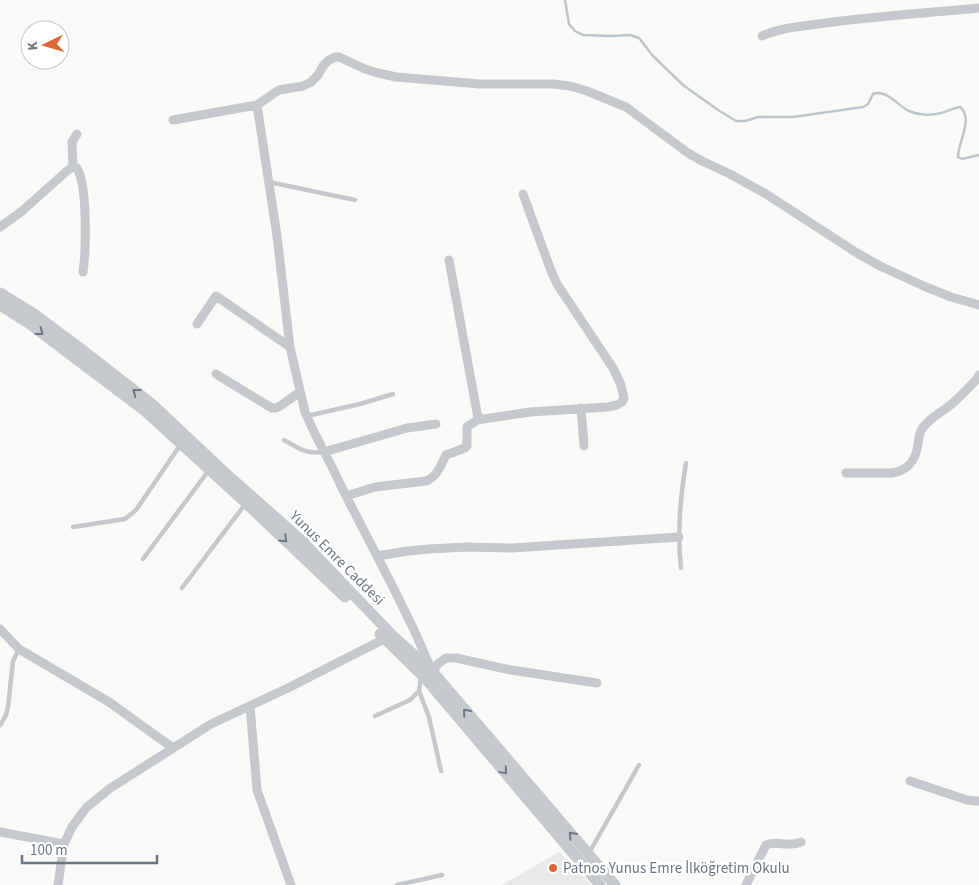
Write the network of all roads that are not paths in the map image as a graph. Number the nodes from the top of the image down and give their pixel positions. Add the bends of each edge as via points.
1 (979, 8) edge
2 (762, 36) dead end
3 (256, 104) junction
4 (173, 120) dead end
5 (77, 134) dead end
6 (73, 167) junction
7 (269, 182) junction
8 (523, 194) dead end
9 (355, 200) dead end
10 (0, 227) edge
11 (449, 260) dead end
12 (83, 272) dead end
13 (0, 293) edge
14 (979, 304) edge
15 (0, 305) edge
16 (197, 324) dead end
17 (290, 347) junction
18 (216, 374) dead end
19 (979, 375) edge
20 (300, 392) junction
21 (393, 394) dead end
22 (581, 408) junction
23 (307, 416) junction
24 (477, 420) junction
25 (436, 424) dead end
26 (284, 440) dead end
27 (181, 444) junction
28 (584, 446) dead end
29 (324, 452) junction
30 (686, 463) dead end
31 (210, 469) junction
32 (846, 473) dead end
33 (346, 496) junction
34 (246, 503) junction
35 (74, 527) dead end
36 (679, 537) junction
37 (377, 556) junction
38 (143, 559) dead end
39 (681, 568) dead end
40 (182, 588) dead end
41 (0, 630) edge
42 (388, 637) junction
43 (18, 649) junction
44 (426, 673) junction
45 (597, 683) dead end
46 (419, 692) junction
47 (250, 706) junction
48 (375, 716) dead end
49 (0, 725) edge
50 (173, 748) junction
51 (639, 765) dead end
52 (441, 771) dead end
53 (910, 781) dead end
54 (979, 801) edge
55 (0, 832) edge
56 (801, 842) dead end
57 (64, 844) junction
58 (589, 854) junction
59 (442, 874) dead end
60 (58, 885) edge
61 (291, 885) edge
62 (397, 885) edge
63 (600, 885) edge
64 (616, 885) edge
65 (746, 885) edge

1 - 2 street via 833,22
3 - 4 street
3 - 7 street
3 - 14 street via 279,90 311,82 335,57 396,77 570,86 626,107 688,153 766,194 880,266 951,297
5 - 6 street via 72,142
6 - 10 street
6 - 12 street via 79,171 84,193 86,255
7 - 9 lane
7 - 17 street
8 - 22 street via 557,284 613,368 623,391 624,398 617,405
11 - 24 street
42 -> 13 street, Yunus Emre Caddesi via 301,540 152,404 58,331
15 -> 27 street, Yunus Emre Caddesi via 144,410
16 - 17 street via 216,296
17 - 20 street
18 - 20 street via 272,408
19 - 32 street via 955,402 923,427 916,454 907,468 892,473
20 - 23 street
21 - 23 lane
22 - 24 street
22 - 28 street
23 - 29 street
24 - 33 street via 467,427 467,446 446,455 431,480 375,487
25 - 29 street via 407,428
26 - 29 lane via 301,450
27 - 31 street, Yunus Emre Caddesi
27 - 35 lane via 129,517
29 - 33 street
30 - 36 lane
31 - 34 street, Yunus Emre Caddesi
31 - 38 lane
33 - 37 street
34 - 40 lane
34 -> 42 street, Yunus Emre Caddesi
36 - 37 street via 512,548 428,549
36 - 39 lane
37 - 44 street via 415,632
41 - 43 street
42 - 44 street, Yunus Emre Caddesi
42 - 47 street
43 - 49 lane via 13,661 8,707
43 - 50 street via 109,702
44 - 45 street via 446,658 456,658
44 - 46 lane
58 -> 44 street, Yunus Emre Caddesi
44 -> 63 street, Yunus Emre Caddesi
46 - 48 lane via 410,700
46 - 52 lane via 429,717
47 - 50 street via 211,724
47 - 61 street via 257,790
50 - 57 street via 109,789 86,808
51 - 58 lane
53 - 54 street
55 - 57 street
56 - 65 street via 766,845
57 - 60 street
58 - 64 street, Yunus Emre Caddesi
59 - 62 lane

